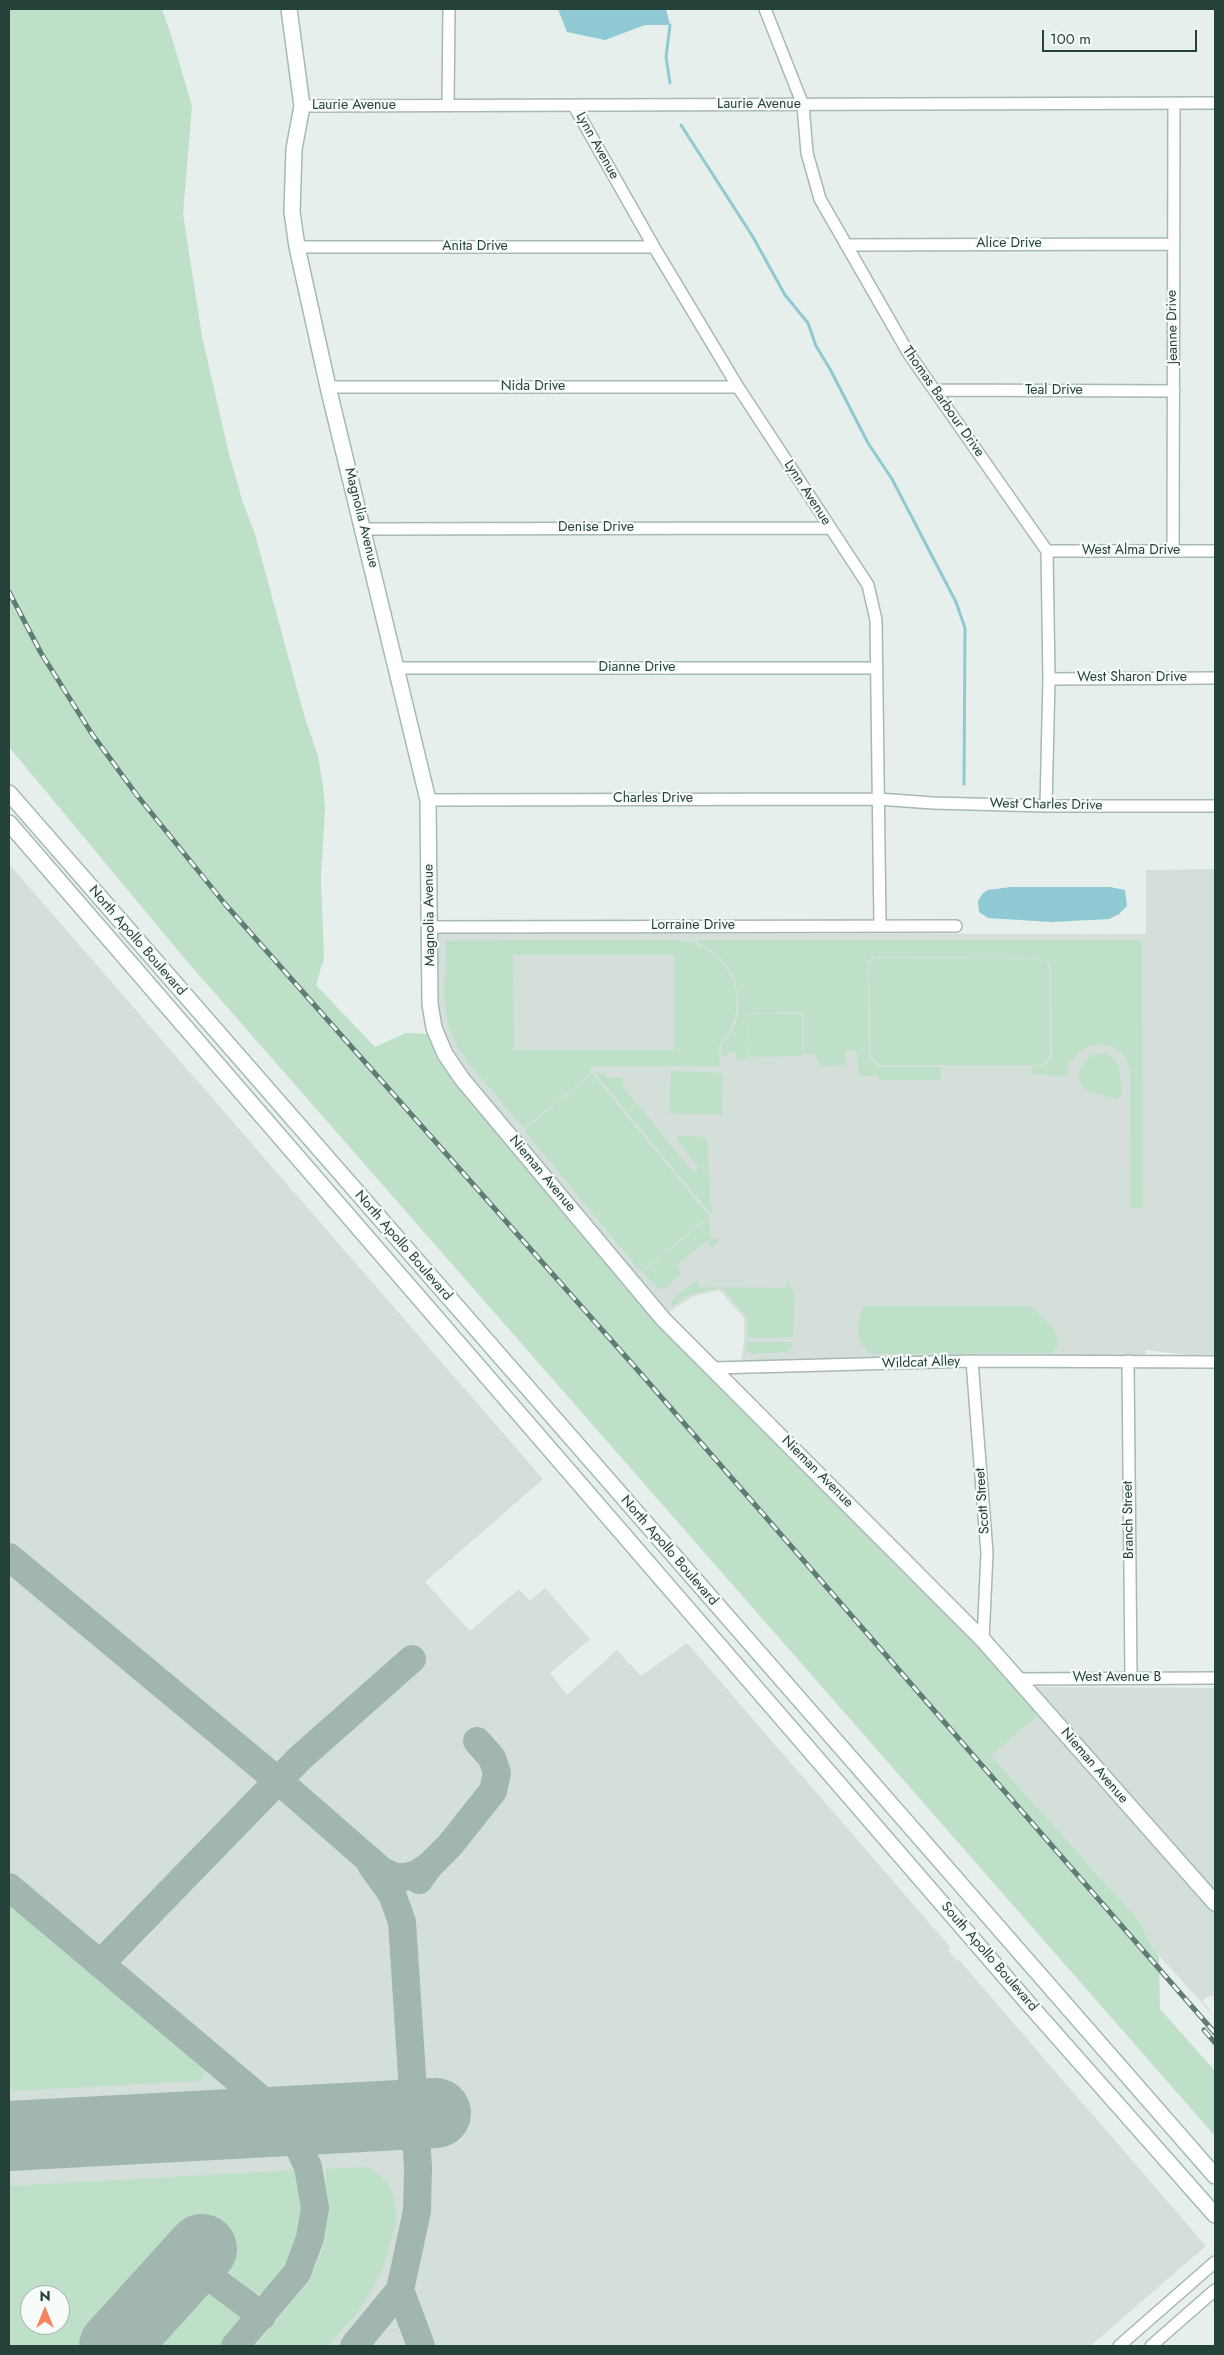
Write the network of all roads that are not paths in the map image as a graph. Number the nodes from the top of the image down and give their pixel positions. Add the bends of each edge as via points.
1 (289, 9) edge
2 (449, 9) edge
3 (765, 9) edge
4 (1215, 103) edge
5 (1174, 104) junction
6 (803, 105) junction
7 (302, 106) junction
8 (448, 106) junction
9 (574, 106) junction
10 (1173, 244) junction
11 (846, 245) junction
12 (297, 247) junction
13 (654, 247) junction
14 (328, 387) junction
15 (738, 387) junction
16 (935, 390) junction
17 (1174, 391) junction
18 (829, 528) junction
19 (364, 529) junction
20 (1047, 551) junction
21 (1173, 551) junction
22 (1215, 551) edge
23 (397, 668) junction
24 (877, 668) junction
25 (1049, 678) junction
26 (1215, 678) edge
27 (9, 793) edge
28 (878, 799) junction
29 (428, 800) junction
30 (1046, 806) junction
31 (1215, 806) edge
32 (9, 823) edge
33 (880, 925) junction
34 (956, 926) dead end
35 (430, 927) junction
36 (434, 1028) joint
37 (1128, 1361) junction
38 (972, 1362) junction
39 (1215, 1362) edge
40 (714, 1368) junction
41 (983, 1640) junction
42 (1131, 1678) junction
43 (1215, 1678) edge
44 (1019, 1679) junction
45 (765, 1697) joint
46 (798, 1699) joint
47 (1215, 1903) edge
48 (1215, 2176) edge
49 (1215, 2215) edge
50 (1215, 2262) edge
51 (1215, 2290) edge
52 (1119, 2346) edge
53 (1151, 2346) edge

1 - 7 street, Magnolia Avenue
2 - 8 street
3 - 6 street, Thomas Barbour Drive
4 - 5 street, Laurie Avenue
5 - 6 street, Laurie Avenue
5 - 10 street, Jeanne Drive
6 - 9 street, Laurie Avenue
6 - 11 street, Thomas Barbour Drive via 807,153 820,199
7 - 8 street, Laurie Avenue
7 - 12 street, Magnolia Avenue via 294,149 292,212
8 - 9 street, Laurie Avenue
9 - 13 street, Lynn Avenue
10 - 11 street, Alice Drive
10 - 17 street, Jeanne Drive
11 - 16 street, Thomas Barbour Drive via 909,354
12 - 13 street, Anita Drive
12 - 14 street, Magnolia Avenue
13 - 15 street, Lynn Avenue
14 - 15 street, Nida Drive
14 - 19 street, Magnolia Avenue
15 - 18 street, Lynn Avenue
16 - 17 street, Teal Drive
16 - 20 street, Thomas Barbour Drive
17 - 21 street, Jeanne Drive
18 - 19 street, Denise Drive
18 - 24 street, Lynn Avenue via 868,585 876,620
19 - 23 street, Magnolia Avenue
20 - 21 street, West Alma Drive
20 - 25 street
21 - 22 street, West Alma Drive
23 - 24 street, Dianne Drive
23 - 29 street, Magnolia Avenue
24 - 28 street, Lynn Avenue
25 - 26 street, West Sharon Drive
25 - 30 street
27 - 46 street, North Apollo Boulevard
28 - 29 street, Charles Drive
28 - 30 street, West Charles Drive
28 - 33 street, Lynn Avenue
29 - 35 street, Magnolia Avenue
30 - 31 street, West Charles Drive
32 - 45 street, North Apollo Boulevard
33 - 34 street, Lorraine Drive
33 - 35 street, Lorraine Drive
35 - 36 street, Magnolia Avenue via 430,1004
36 - 40 street, Nieman Avenue via 445,1054 462,1079 663,1319
37 - 38 street, Wildcat Alley
37 - 39 street, Wildcat Alley
37 - 42 street, Branch Street
38 - 40 street, Wildcat Alley
38 - 41 street, Scott Street via 987,1553
40 - 41 street, Nieman Avenue
41 - 44 street, Nieman Avenue
42 - 43 street, West Avenue B
42 - 44 street, West Avenue B
44 - 47 street, Nieman Avenue
45 - 49 street, South Apollo Boulevard
46 - 48 street, South Apollo Boulevard
50 - 52 street
51 - 53 street

